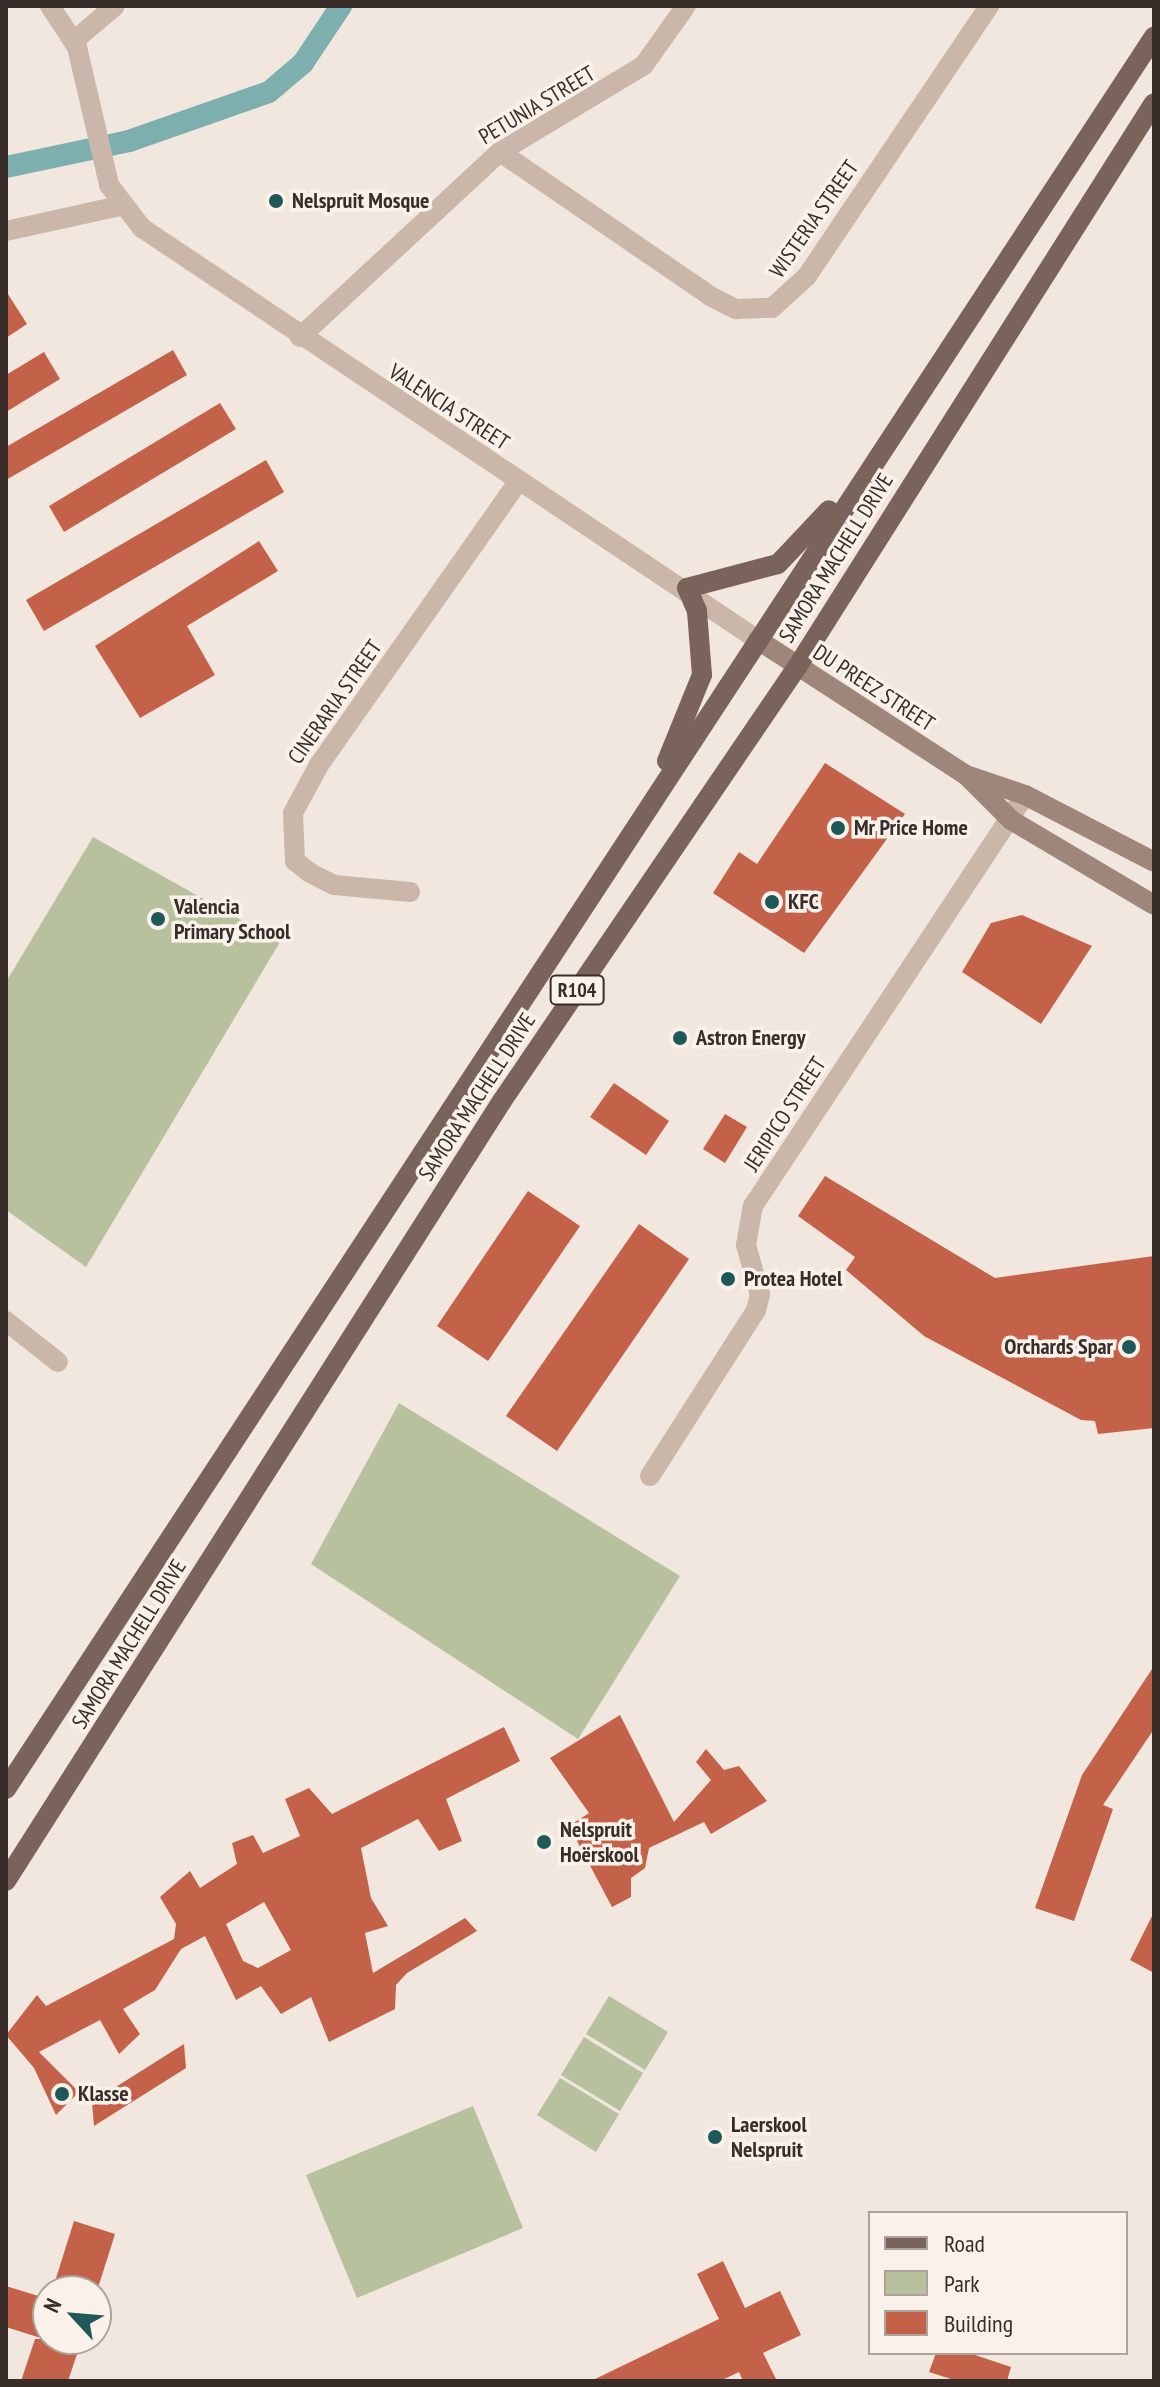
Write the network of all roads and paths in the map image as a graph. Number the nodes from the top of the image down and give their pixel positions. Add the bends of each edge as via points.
1 (50, 6) edge
2 (115, 6) edge
3 (686, 6) edge
4 (989, 6) edge
5 (1154, 37) edge
6 (75, 40) junction
7 (1154, 103) edge
8 (500, 152) junction
9 (120, 206) junction
10 (6, 231) edge
11 (300, 337) junction
12 (940, 366) junction
13 (519, 480) junction
14 (687, 588) junction
15 (758, 640) junction
16 (797, 667) junction
17 (966, 775) junction
18 (1025, 795) junction
19 (1011, 820) junction
20 (636, 826) junction
21 (1154, 862) edge
22 (410, 892) dead end
23 (1154, 905) edge
24 (6, 1321) edge
25 (58, 1362) dead end
26 (650, 1476) dead end
27 (6, 1789) edge
28 (6, 1881) edge

1 - 6 street
2 - 6 street
3 - 8 street, PETUNIA STREET via 644,65
4 - 8 street, WISTERIA STREET via 807,276 772,308 736,309 710,296
5 - 12 main road, SAMORA MACHELL DRIVE / R104
6 - 9 street via 102,164
7 - 16 main road, SAMORA MACHELL DRIVE / R104
8 - 11 street, PETUNIA STREET
9 - 10 street
9 - 11 street, VALENCIA STREET
11 - 13 street, VALENCIA STREET
12 - 14 main road via 806,541 778,564
12 - 15 main road, SAMORA MACHELL DRIVE / R104
13 - 14 street, VALENCIA STREET
13 - 22 street, CINERARIA STREET via 319,765 293,813 295,861 309,872 356,889
14 - 15 street, VALENCIA STREET
14 - 20 main road via 697,611 702,675
15 - 16 street, DU PREEZ STREET
15 - 20 main road, SAMORA MACHELL DRIVE / R104
16 - 17 street, DU PREEZ STREET
16 - 28 main road, SAMORA MACHELL DRIVE / R104 via 502,1101
17 - 18 street, DU PREEZ STREET
17 - 19 street, DU PREEZ STREET
18 - 19 street, JERIPICO STREET
18 - 21 street, DU PREEZ STREET
19 - 23 street, DU PREEZ STREET
19 - 26 street, JERIPICO STREET via 753,1206 746,1245 759,1285 756,1310
20 - 27 main road, SAMORA MACHELL DRIVE / R104
24 - 25 street

